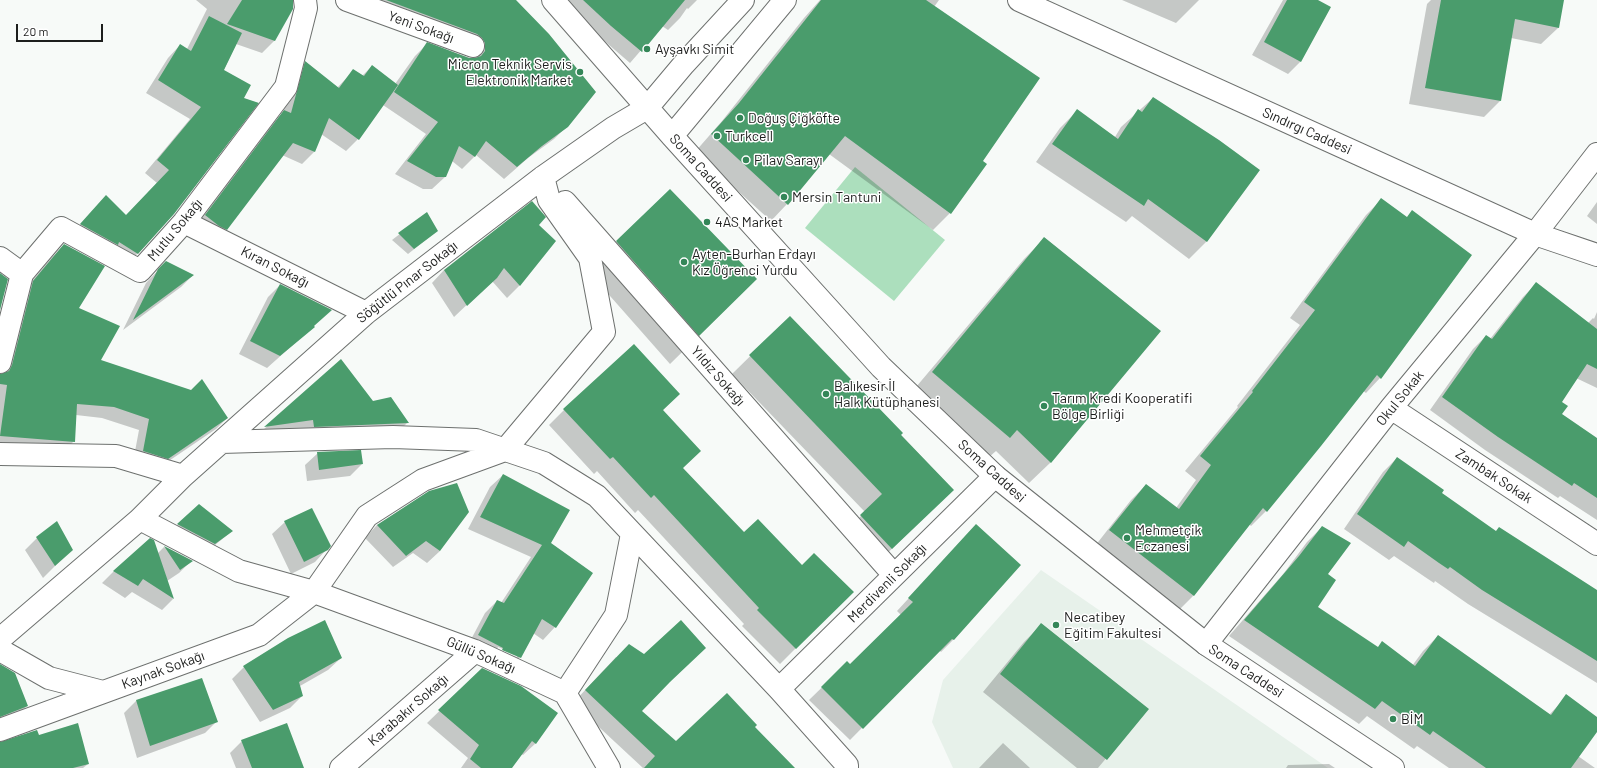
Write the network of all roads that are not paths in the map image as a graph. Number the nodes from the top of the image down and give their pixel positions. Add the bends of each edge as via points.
1 (305, 0) edge
2 (347, 0) edge
3 (553, 0) edge
4 (743, 0) edge
5 (785, 0) edge
6 (1019, 0) edge
7 (473, 46) dead end
8 (647, 108) junction
9 (672, 136) junction
10 (1597, 154) edge
11 (543, 177) junction
12 (184, 222) junction
13 (1535, 234) junction
14 (1597, 255) edge
15 (0, 258) edge
16 (22, 274) junction
17 (366, 312) junction
18 (0, 362) edge
19 (1391, 408) junction
20 (221, 442) junction
21 (505, 450) junction
22 (0, 454) edge
23 (183, 476) junction
24 (995, 476) junction
25 (140, 518) junction
26 (632, 534) junction
27 (1597, 544) edge
28 (894, 575) junction
29 (314, 592) junction
30 (10, 624) edge
31 (0, 639) edge
32 (1206, 644) junction
33 (0, 650) edge
34 (475, 651) junction
35 (779, 689) junction
36 (103, 692) junction
37 (565, 693) junction
38 (0, 730) edge
39 (341, 768) edge
40 (609, 768) edge
41 (848, 768) edge
42 (1393, 768) edge

1 - 12 street, Mutlu Sokağı via 306,8 286,87
2 - 7 street, Yeni Sokağı
3 - 8 street, Soma Caddesi
4 - 8 street, Söğütlü Pınar Sokağı
5 - 9 street
6 - 13 street, Sındırgı Caddesi
8 - 9 street, Soma Caddesi
8 - 11 street, Söğütlü Pınar Sokağı via 613,128
9 - 24 street, Soma Caddesi via 881,366
10 - 13 street, Okul Sokak
11 - 17 street, Söğütlü Pınar Sokağı
11 - 21 street via 549,200 590,258 604,332
11 - 28 street, Yıldız Sokağı
12 - 16 street, Mutlu Sokağı via 140,271 61,228
12 - 17 street, Kıran Sokağı
13 - 14 street, Sındırgı Caddesi
13 - 19 street, Okul Sokak
15 - 16 street
16 - 18 street, Mutlu Sokağı
17 - 20 street, Söğütlü Pınar Sokağı
19 - 27 street, Zambak Sokak
19 - 32 street, Okul Sokak
20 - 21 street via 393,437 476,440
20 - 23 street, Söğütlü Pınar Sokağı
21 - 26 street via 544,463 597,496
21 - 29 street, Kaynak Sokağı via 423,480 367,516
22 - 23 street via 116,456
23 - 25 street, Söğütlü Pınar Sokağı
24 - 28 street, Merdivenli Sokağı
24 - 32 street, Soma Caddesi
25 - 29 street, Güllü Sokağı via 239,570
25 - 30 street, Söğütlü Pınar Sokağı
26 - 35 street
26 - 37 street via 616,615
28 - 35 street, Merdivenli Sokağı
29 - 34 street, Güllü Sokağı
29 - 36 street, Kaynak Sokağı via 259,636
30 - 31 street, Söğütlü Pınar Sokağı
32 - 42 street, Soma Caddesi
33 - 36 street via 49,678
34 - 37 street, Güllü Sokağı
34 - 39 street, Karabakır Sokağı
35 - 41 street
36 - 38 street, Kaynak Sokağı
37 - 40 street

